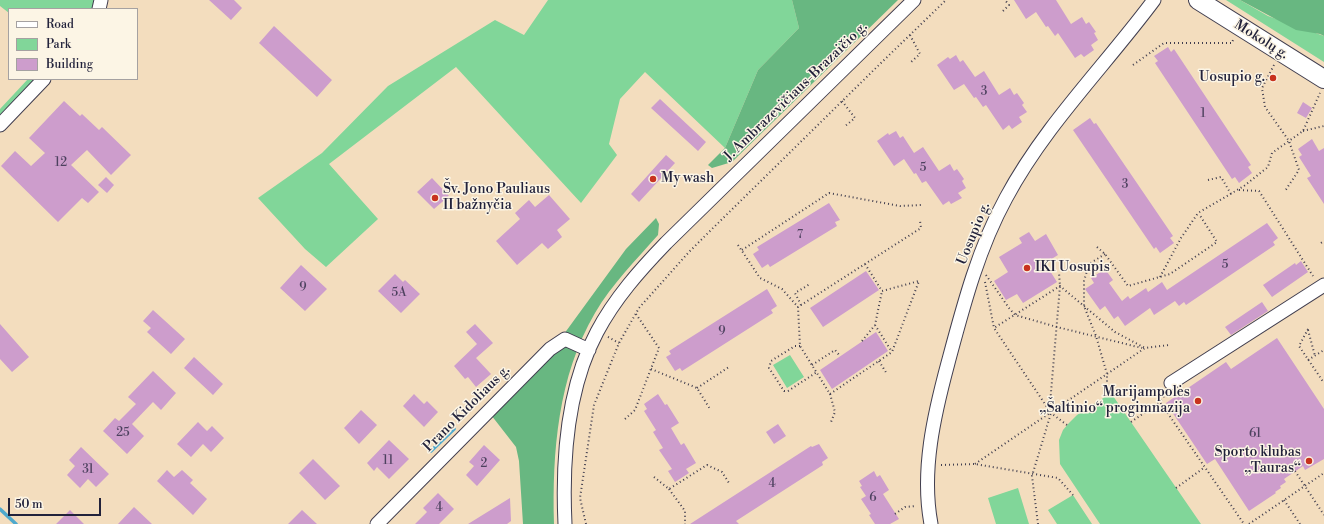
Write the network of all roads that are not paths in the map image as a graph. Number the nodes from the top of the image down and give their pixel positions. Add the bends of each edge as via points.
1 (914, 0) edge
2 (1154, 0) edge
3 (1198, 0) edge
4 (43, 80) edge
5 (1322, 85) edge
6 (0, 125) edge
7 (1322, 286) edge
8 (588, 350) junction
9 (1172, 383) road end
10 (377, 524) edge
11 (565, 524) edge
12 (931, 524) edge

1 - 8 street, J. Ambrazevičiaus-Brazaičio g. via 660,249 623,291
2 - 12 street, Uosupio g. via 1036,149 1006,198 983,246 979,271 943,381 930,446 928,506
3 - 5 main road, Mokolų g. via 1280,52
4 - 6 street
7 - 9 street
8 - 10 street, Prano Kidoliaus g. via 565,339 550,349
8 - 11 street, J. Ambrazevičiaus-Brazaičio g. via 576,387 568,435 564,493

